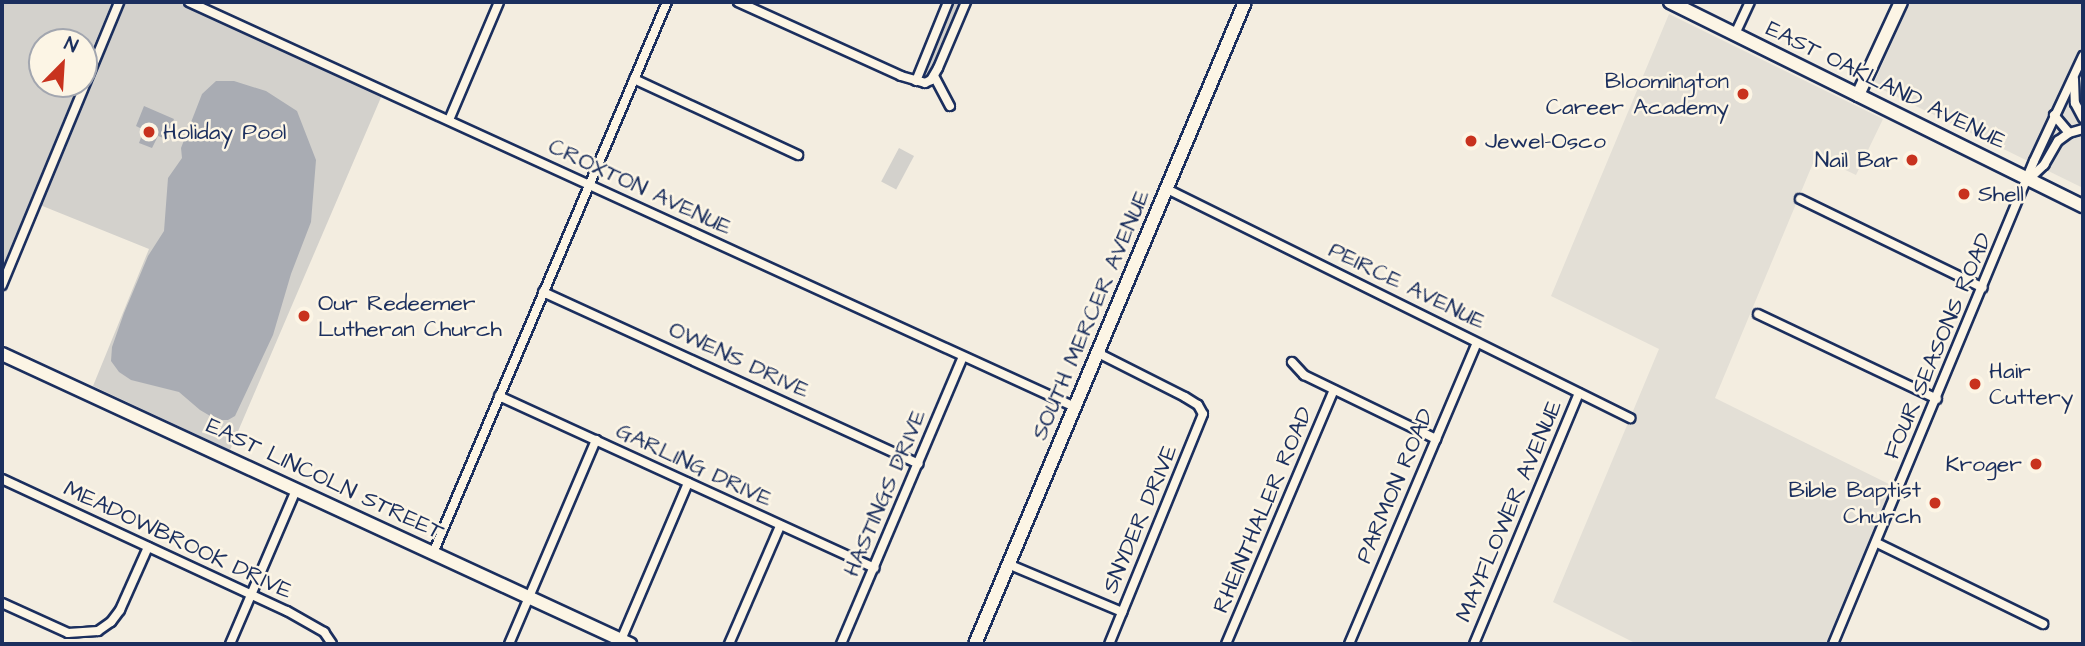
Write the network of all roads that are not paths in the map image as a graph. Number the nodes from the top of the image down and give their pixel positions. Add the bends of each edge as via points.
1 (119, 2) edge
2 (189, 2) edge
3 (499, 2) edge
4 (667, 2) edge
5 (738, 2) edge
6 (948, 2) edge
7 (966, 2) edge
8 (1245, 2) edge
9 (1670, 2) edge
10 (1750, 2) edge
11 (1901, 2) edge
12 (1735, 34) junction
13 (2083, 56) edge
14 (934, 76) junction
15 (2074, 76) junction
16 (634, 79) junction
17 (916, 81) junction
18 (1858, 95) junction
19 (950, 106) dead end
20 (2054, 115) junction
21 (2083, 118) edge
22 (449, 120) junction
23 (2083, 128) edge
24 (2069, 133) junction
25 (798, 155) dead end
26 (2029, 179) junction
27 (589, 184) junction
28 (1167, 189) junction
29 (1800, 199) dead end
30 (2083, 206) edge
31 (2, 285) edge
32 (1983, 288) junction
33 (543, 292) junction
34 (1758, 314) dead end
35 (1477, 343) junction
36 (1098, 353) junction
37 (2, 354) edge
38 (963, 357) junction
39 (1292, 362) dead end
40 (1334, 390) junction
41 (1579, 393) junction
42 (499, 396) junction
43 (1937, 400) junction
44 (1075, 407) junction
45 (1630, 418) dead end
46 (1436, 439) junction
47 (596, 440) junction
48 (918, 464) junction
49 (2, 479) edge
50 (688, 483) junction
51 (296, 490) junction
52 (780, 526) junction
53 (1877, 543) junction
54 (148, 547) junction
55 (433, 553) junction
56 (1008, 564) junction
57 (874, 568) junction
58 (251, 594) junction
59 (528, 597) junction
60 (2, 604) edge
61 (1122, 612) junction
62 (2043, 624) dead end
63 (625, 642) edge
64 (230, 644) edge
65 (332, 644) edge
66 (509, 644) edge
67 (729, 644) edge
68 (842, 644) edge
69 (975, 644) edge
70 (1109, 644) edge
71 (1226, 644) edge
72 (1349, 644) edge
73 (1474, 644) edge
74 (1833, 644) edge

1 - 31 street
2 - 22 street, CROXTON AVENUE
3 - 22 street
4 - 16 street
5 - 17 street
6 - 17 street
7 - 14 street
8 - 28 main road, SOUTH MERCER AVENUE
9 - 12 main road, EAST OAKLAND AVENUE
10 - 12 street
11 - 18 main road
12 - 18 main road, EAST OAKLAND AVENUE
13 - 15 street, FOUR SEASONS ROAD
14 - 17 street via 925,83
14 - 19 street
15 - 20 street, FOUR SEASONS ROAD
15 - 21 street via 2074,103
16 - 25 street
16 - 27 street
18 - 26 main road, EAST OAKLAND AVENUE
20 - 24 street
20 - 26 street, FOUR SEASONS ROAD
22 - 27 street, CROXTON AVENUE
23 - 24 street
24 - 26 street, FOUR SEASONS ROAD
26 - 30 main road, EAST OAKLAND AVENUE
26 - 32 street, FOUR SEASONS ROAD
27 - 33 street
27 - 38 street, CROXTON AVENUE
28 - 35 street, PEIRCE AVENUE
28 - 36 main road, SOUTH MERCER AVENUE
29 - 32 street
32 - 43 street, FOUR SEASONS ROAD
33 - 42 street
33 - 48 street, OWENS DRIVE
34 - 43 street
35 - 41 street, PEIRCE AVENUE
35 - 46 street, PARMON ROAD
36 - 44 main road, SOUTH MERCER AVENUE
36 - 61 street, SNYDER DRIVE via 1201,409 1201,425
37 - 51 main road, EAST LINCOLN STREET
38 - 44 street, CROXTON AVENUE
38 - 48 street, HASTINGS DRIVE
39 - 40 street
40 - 46 street
40 - 71 street, RHEINTHALER ROAD
41 - 45 street, PEIRCE AVENUE
41 - 73 street, MAYFLOWER AVENUE
42 - 47 street, GARLING DRIVE
42 - 55 street
43 - 53 street, FOUR SEASONS ROAD
44 - 56 main road, SOUTH MERCER AVENUE
46 - 72 street, PARMON ROAD
47 - 50 street, GARLING DRIVE
47 - 59 street
48 - 57 street, HASTINGS DRIVE
49 - 54 street, MEADOWBROOK DRIVE
50 - 52 street, GARLING DRIVE
50 - 63 street
51 - 55 main road, EAST LINCOLN STREET
51 - 58 street
52 - 57 street, GARLING DRIVE
52 - 67 street
53 - 62 street
53 - 74 street, FOUR SEASONS ROAD
54 - 58 street, MEADOWBROOK DRIVE
54 - 60 street via 120,610 98,631 68,633
55 - 59 main road, EAST LINCOLN STREET
56 - 61 street
56 - 69 main road, SOUTH MERCER AVENUE
57 - 68 street, HASTINGS DRIVE
58 - 64 street
58 - 65 street, MEADOWBROOK DRIVE via 311,623
59 - 63 main road, EAST LINCOLN STREET
59 - 66 street
61 - 70 street, SNYDER DRIVE

